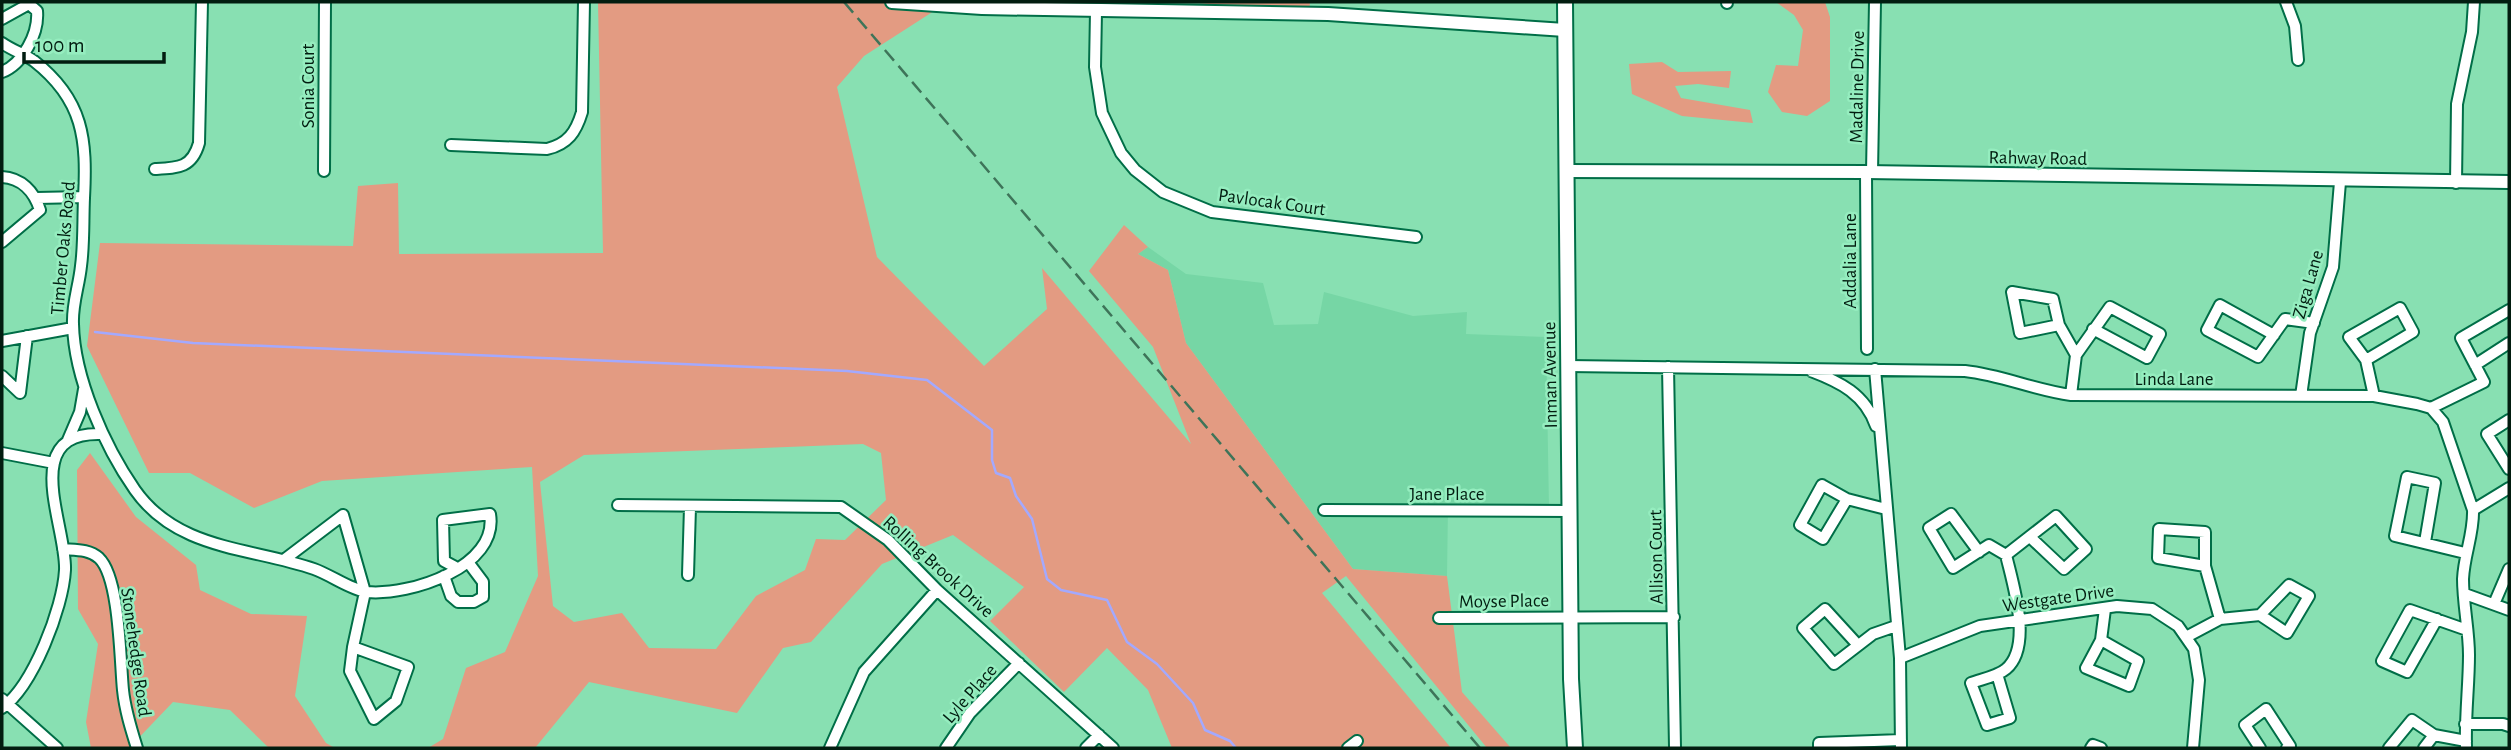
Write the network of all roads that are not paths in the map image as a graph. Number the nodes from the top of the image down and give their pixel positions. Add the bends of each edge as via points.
1 (202, 2) edge
2 (325, 2) edge
3 (584, 2) edge
4 (892, 2) edge
5 (1565, 2) edge
6 (1875, 2) edge
7 (2286, 2) edge
8 (2474, 2) edge
9 (1096, 11) junction
10 (2, 19) edge
11 (1565, 30) junction
12 (2, 43) edge
13 (23, 54) junction
14 (2298, 60) dead end
15 (2, 72) edge
16 (451, 145) dead end
17 (155, 169) dead end
18 (324, 171) dead end
19 (1566, 171) junction
20 (1869, 172) junction
21 (2, 177) edge
22 (2340, 182) junction
23 (2509, 182) edge
24 (2456, 183) junction
25 (85, 197) junction
26 (37, 198) junction
27 (1416, 237) dead end
28 (2, 242) edge
29 (2509, 310) edge
30 (2314, 323) junction
31 (2059, 325) junction
32 (73, 328) junction
33 (2094, 329) junction
34 (2274, 335) junction
35 (27, 336) junction
36 (2, 341) edge
37 (2509, 343) edge
38 (1867, 349) dead end
39 (2076, 355) junction
40 (2366, 360) junction
41 (2475, 365) junction
42 (1568, 366) junction
43 (1668, 367) junction
44 (1802, 368) junction
45 (1875, 369) junction
46 (2, 376) edge
47 (84, 382) junction
48 (2071, 395) junction
49 (2301, 396) junction
50 (2374, 396) junction
51 (2431, 408) junction
52 (2509, 420) edge
53 (103, 435) junction
54 (67, 443) junction
55 (2, 453) edge
56 (1881, 459) junction
57 (54, 463) junction
58 (2509, 470) edge
59 (2509, 488) edge
60 (1847, 499) junction
61 (618, 505) dead end
62 (690, 507) junction
63 (1886, 509) junction
64 (1324, 510) dead end
65 (2473, 510) junction
66 (1570, 511) junction
67 (2030, 537) junction
68 (2425, 542) junction
69 (63, 549) junction
70 (1979, 552) junction
71 (2465, 553) junction
72 (2006, 555) junction
73 (285, 559) junction
74 (468, 562) junction
75 (2205, 566) junction
76 (457, 568) junction
77 (2509, 569) edge
78 (688, 575) dead end
79 (444, 576) junction
80 (937, 590) junction
81 (365, 592) junction
82 (2465, 594) junction
83 (2494, 604) junction
84 (2105, 609) junction
85 (2509, 610) edge
86 (2260, 615) junction
87 (1570, 617) junction
88 (1674, 617) junction
89 (1439, 618) dead end
90 (2437, 619) junction
91 (2220, 620) junction
92 (2020, 621) junction
93 (1896, 626) junction
94 (2467, 631) junction
95 (2188, 636) junction
96 (2101, 640) junction
97 (1857, 644) junction
98 (353, 647) junction
99 (1900, 658) junction
100 (1019, 663) junction
101 (1997, 674) junction
102 (3, 704) edge
103 (2509, 711) edge
104 (2465, 724) junction
105 (2506, 725) edge
106 (1099, 735) junction
107 (2434, 736) junction
108 (1901, 744) edge
109 (1847, 745) edge
110 (1675, 747) edge
111 (57, 748) edge
112 (137, 748) edge
113 (830, 748) edge
114 (946, 748) edge
115 (1086, 748) edge
116 (1113, 748) edge
117 (1575, 748) edge
118 (1819, 748) edge
119 (2091, 748) edge
120 (2101, 748) edge
121 (2193, 748) edge
122 (2260, 748) edge
123 (2287, 748) edge
124 (2389, 748) edge
125 (2424, 748) edge

1 - 17 street via 196,155 180,168
2 - 18 street, Sonia Court
3 - 16 street via 582,112 568,139 547,149
4 - 9 street
5 - 11 main road, Inman Avenue
6 - 20 street, Madaline Drive
7 - 14 street via 2295,26
8 - 24 street via 2457,104
9 - 11 street via 1328,14
9 - 27 street, Pavlocak Court via 1095,67 1102,113 1121,153 1163,191 1212,212
10 - 13 street via 25,5 36,7 37,19
11 - 19 main road, Inman Avenue
12 - 13 street, Timber Oaks Road
13 - 15 street
13 - 25 street, Timber Oaks Road via 57,84 83,128
19 - 20 street, Rahway Road
19 - 42 main road, Inman Avenue
20 - 22 street, Rahway Road
20 - 38 street, Addalia Lane
21 - 26 street via 13,177
22 - 24 street, Rahway Road
22 - 30 street, Ziga Lane via 2333,267
23 - 24 street, Rahway Road
25 - 26 street
25 - 32 street, Timber Oaks Road
26 - 28 street via 40,210
29 - 41 street via 2461,338
30 - 34 street via 2285,319
30 - 49 street, Ziga Lane
31 - 31 street via 2021,332 2012,292 2053,299
31 - 39 street
32 - 35 street
32 - 47 street, Timber Oaks Road
33 - 33 street via 2110,307 2160,334 2147,358
33 - 39 street
34 - 34 street via 2258,357 2207,330 2220,305
35 - 36 street
35 - 46 street via 20,393
37 - 41 street
39 - 48 street
40 - 40 street via 2413,332 2400,308 2349,337
40 - 50 street
41 - 51 street via 2484,382
42 - 43 street, Linda Lane
42 - 66 main road, Inman Avenue
43 - 44 street, Linda Lane
43 - 88 street, Allison Court
44 - 45 street, Linda Lane
44 - 56 street via 1835,380 1861,399 1875,422
45 - 48 street, Linda Lane via 1994,374 2039,390
45 - 56 street
47 - 53 street, Timber Oaks Road
47 - 54 street via 80,412
48 - 49 street, Linda Lane
49 - 50 street, Linda Lane
50 - 51 street, Linda Lane
51 - 65 street via 2452,440
52 - 58 street via 2487,434
53 - 54 street via 85,434
53 - 73 street, Timber Oaks Road via 135,490 182,532 205,543
54 - 57 street
55 - 57 street
56 - 63 street
57 - 69 street via 52,489
59 - 65 street
60 - 60 street via 1822,485 1800,525 1823,539
60 - 63 street
61 - 62 street, Rolling Brook Drive
62 - 78 street
62 - 80 street, Rolling Brook Drive via 841,507 888,540
63 - 93 street
64 - 66 street, Jane Place
65 - 71 street
66 - 87 main road, Inman Avenue
67 - 67 street via 2056,516 2086,549 2064,569
67 - 72 street
68 - 68 street via 2396,536 2407,477 2435,483
68 - 71 street
69 - 102 street via 64,580 46,638 30,676
69 - 112 street, Stonehedge Road via 97,556 107,573 118,623 123,691
70 - 70 street via 1953,568 1929,528 1951,514
70 - 72 street via 1989,545
71 - 82 street
72 - 92 street
73 - 81 street, Timber Oaks Road
73 - 81 street via 343,515
74 - 76 street, Timber Oaks Road
74 - 76 street via 491,534 490,514 443,520 444,561
74 - 79 street via 484,582 483,597 458,602
75 - 75 street via 2204,532 2159,530 2158,558
75 - 91 street
76 - 79 street, Timber Oaks Road
77 - 83 street
79 - 81 street, Timber Oaks Road via 422,585
80 - 100 street, Rolling Brook Drive
80 - 113 street via 864,672
81 - 98 street
82 - 83 street
82 - 94 street
83 - 85 street
84 - 92 street, Westgate Drive
84 - 95 street, Westgate Drive via 2127,605 2152,608
84 - 96 street
86 - 86 street via 2289,585 2309,596 2287,633
86 - 91 street
87 - 88 street, Moyse Place
87 - 89 street, Moyse Place
87 - 117 main road, Inman Avenue
88 - 110 street, Allison Court
90 - 90 street via 2410,610 2382,661 2407,672
90 - 94 street
91 - 95 street
92 - 99 street, Westgate Drive via 1972,628
92 - 101 street via 2016,658
93 - 97 street
93 - 99 street
94 - 104 street
95 - 121 street via 2199,680
96 - 96 street via 2086,668 2129,686 2138,661
97 - 97 street via 1833,664 1803,628 1825,609
98 - 98 street via 350,671 374,719 396,701 408,667
99 - 108 street
100 - 106 street, Rolling Brook Drive
100 - 114 street, Lyle Place via 970,713
101 - 101 street via 1971,683 1987,725 2010,718
102 - 111 street
103 - 105 street
104 - 105 street
104 - 107 street via 2466,743
106 - 115 street
106 - 116 street, Rolling Brook Drive
107 - 124 street via 2412,720
107 - 125 street
108 - 109 street
109 - 118 street via 1819,743
119 - 120 street
122 - 123 street via 2245,725 2266,709 2290,746

